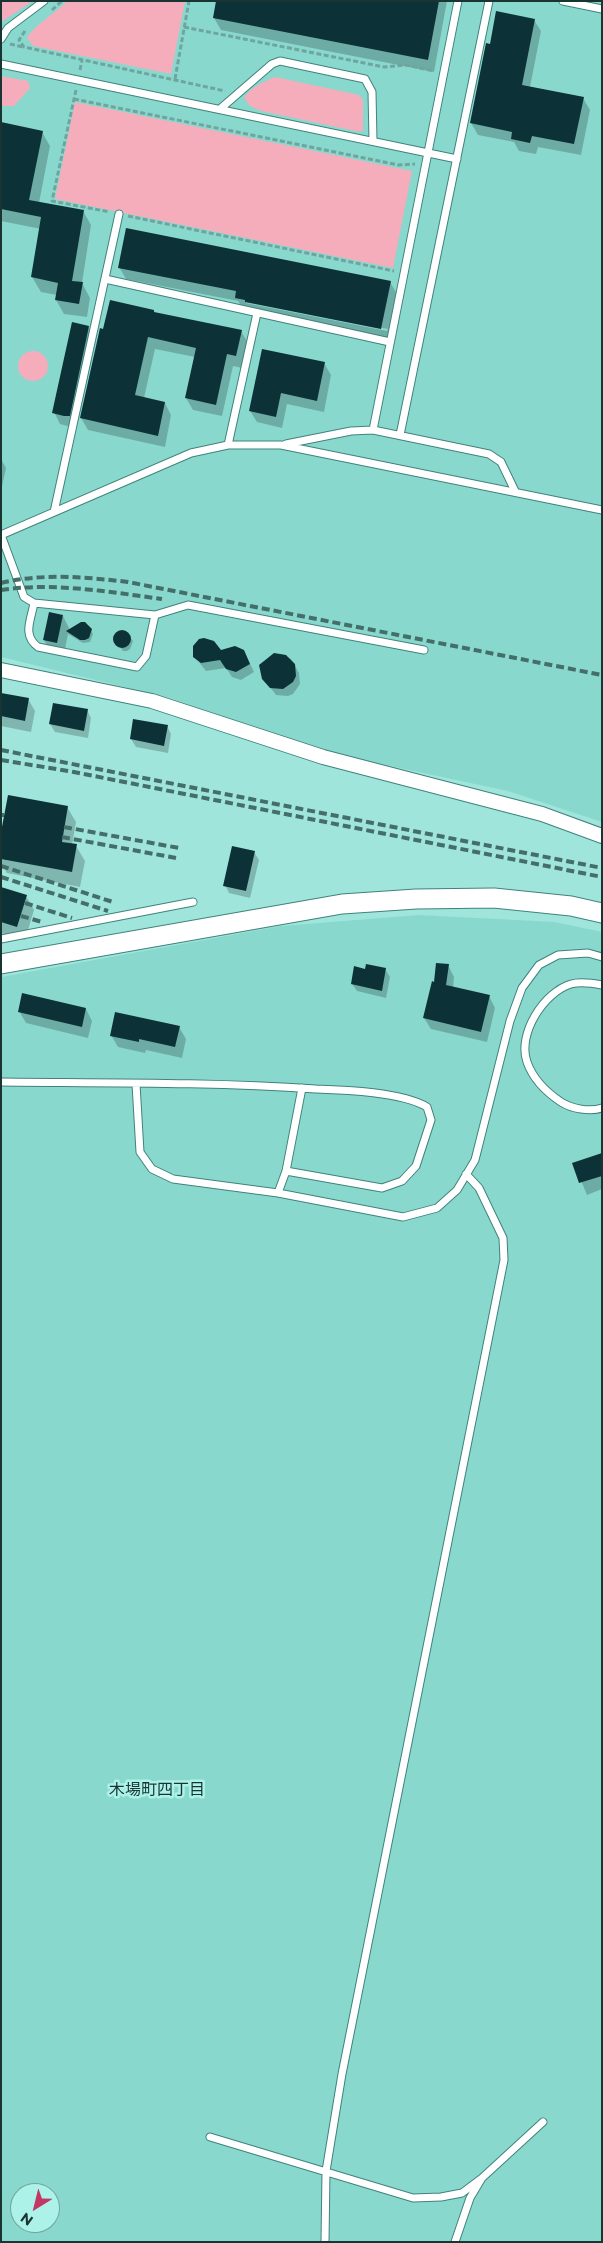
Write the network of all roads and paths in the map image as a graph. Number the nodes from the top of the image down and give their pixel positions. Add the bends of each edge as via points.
1 (44, 1) edge
2 (62, 1) edge
3 (189, 1) edge
4 (458, 1) edge
5 (489, 1) edge
6 (563, 1) edge
7 (602, 9) edge
8 (47, 14) dead end
9 (184, 27) junction
10 (28, 29) dead end
11 (1, 39) edge
12 (82, 60) junction
13 (1, 64) edge
14 (444, 74) junction
15 (175, 79) junction
16 (78, 80) junction
17 (237, 94) junction
18 (74, 99) junction
19 (220, 109) junction
20 (374, 141) junction
21 (428, 152) junction
22 (456, 159) junction
23 (426, 165) junction
24 (119, 214) junction
25 (404, 273) junction
26 (105, 279) junction
27 (257, 313) junction
28 (390, 342) junction
29 (373, 430) junction
30 (400, 435) junction
31 (228, 445) junction
32 (281, 445) junction
33 (515, 491) junction
34 (602, 510) edge
35 (54, 512) junction
36 (1, 535) edge
37 (34, 603) junction
38 (155, 615) junction
39 (424, 650) dead end
40 (1, 670) edge
41 (602, 836) edge
42 (193, 902) dead end
43 (602, 913) edge
44 (1, 939) edge
45 (602, 956) edge
46 (1, 964) edge
47 (602, 985) edge
48 (1, 1082) edge
49 (136, 1084) junction
50 (302, 1088) junction
51 (602, 1108) edge
52 (286, 1171) junction
53 (466, 1174) junction
54 (278, 1193) junction
55 (543, 2122) dead end
56 (210, 2137) dead end
57 (326, 2171) junction
58 (482, 2178) junction
59 (325, 2242) edge
60 (455, 2242) edge

1 - 11 lane via 8,28
2 - 8 path
3 - 9 path
4 - 14 lane
5 - 22 lane
6 - 7 lane
9 - 14 path via 384,67 406,65
9 - 15 path
10 - 12 path via 20,35 19,40 24,47
12 - 15 path
12 - 16 path
13 - 16 lane
14 - 21 lane
15 - 17 path
16 - 18 path
16 - 19 lane
17 - 19 lane
17 - 20 lane via 280,61 365,79 372,92
18 - 23 path via 400,165
18 - 24 path via 52,201
19 - 20 lane
20 - 21 lane
21 - 22 lane
21 - 23 lane
22 - 30 lane
23 - 25 lane
24 - 25 path
24 - 26 lane
25 - 28 lane
26 - 27 lane
26 - 35 lane
27 - 28 lane
27 - 31 lane
28 - 29 lane
29 - 30 lane
29 - 32 lane via 351,431
30 - 33 lane via 489,454 501,462
31 - 32 lane
31 - 35 lane via 191,453
32 - 33 lane
33 - 34 lane
35 - 36 lane
36 - 37 lane via 24,598
37 - 38 lane
37 - 38 lane via 28,636 38,647 137,667 146,656
38 - 39 lane via 188,605
40 - 41 street via 152,702 323,757 542,814
42 - 44 lane
43 - 46 street via 571,906 494,898 342,904
45 - 53 lane via 588,953 558,955 539,965 522,988 510,1021 475,1160
47 - 51 lane via 585,982 571,984 559,991 538,1012 525,1041 526,1060 533,1076 548,1093 568,1106 594,1111
48 - 49 lane
49 - 50 lane
49 - 54 lane via 140,1152 152,1169 173,1179
50 - 52 lane
50 - 52 lane via 352,1091 417,1102 427,1107 431,1120 416,1166 402,1181 382,1188
52 - 54 lane
53 - 54 lane via 457,1190 436,1208 403,1217
53 - 57 lane via 479,1188 503,1238 504,1260 346,2054
55 - 58 lane
56 - 57 lane
57 - 58 lane via 413,2198 462,2193
57 - 59 lane
58 - 60 lane via 470,2198

